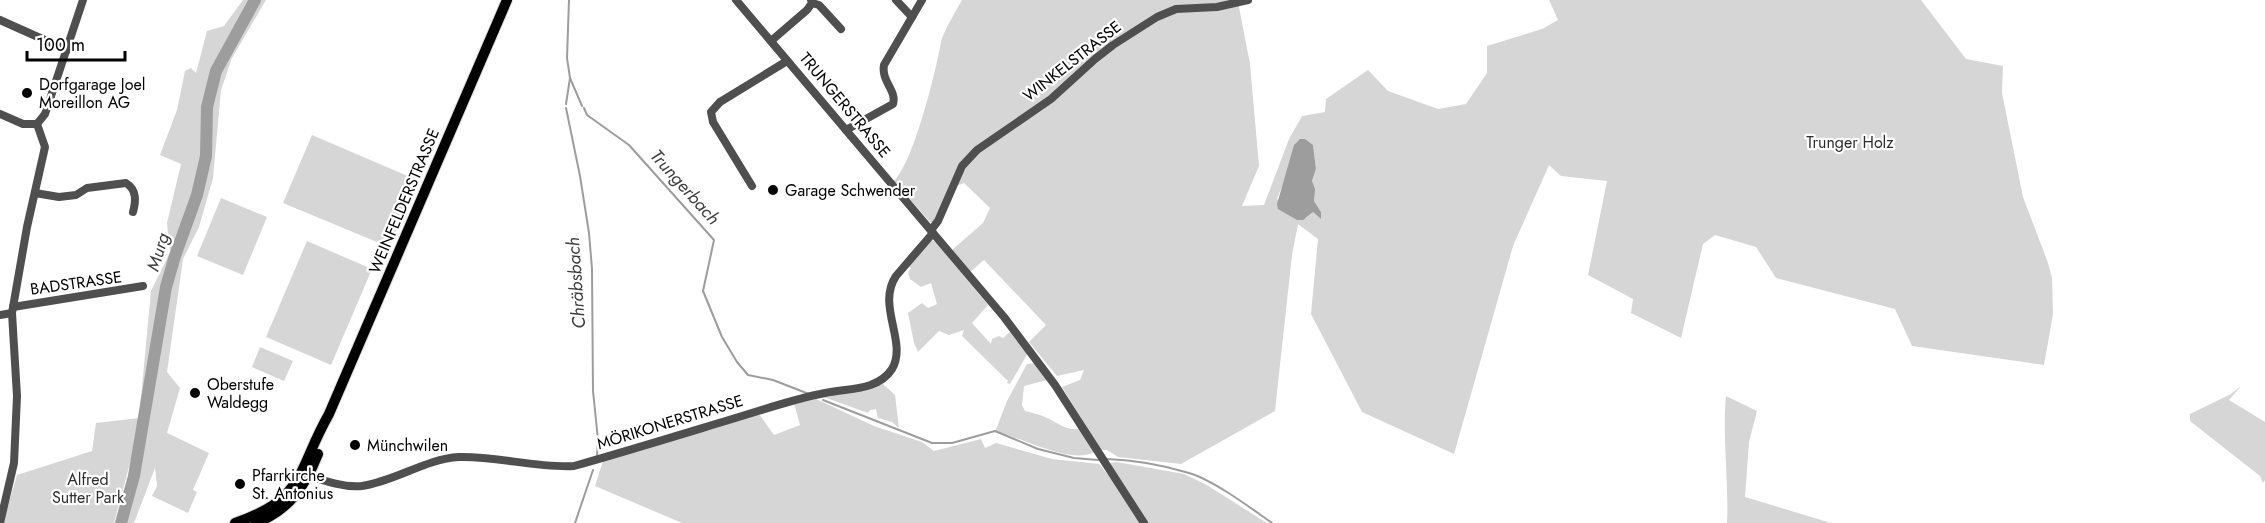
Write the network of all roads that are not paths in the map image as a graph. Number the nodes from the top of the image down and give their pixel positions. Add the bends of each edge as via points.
1 (83, 0) edge
2 (507, 0) edge
3 (736, 0) edge
4 (896, 0) edge
5 (922, 0) edge
6 (1248, 0) edge
7 (811, 2) edge
8 (912, 17) junction
9 (0, 20) edge
10 (841, 29) dead end
11 (771, 41) junction
12 (67, 50) junction
13 (788, 61) junction
14 (0, 114) edge
15 (37, 124) junction
16 (846, 130) junction
17 (962, 166) joint
18 (752, 186) dead end
19 (35, 193) junction
20 (133, 212) dead end
21 (932, 231) junction
22 (143, 286) dead end
23 (13, 310) junction
24 (0, 315) edge
25 (305, 474) junction
26 (3, 500) edge
27 (258, 521) edge
28 (0, 523) edge
29 (235, 523) edge
30 (1144, 523) edge

1 - 12 street
2 - 25 main road, WEINFELDERSTRASSE
3 - 11 street, TRUNGERSTRASSE
4 - 8 street
5 - 8 street
6 - 17 street, WINKELSTRASSE via 1217,7 1176,9 1157,17 1095,58 1051,99 977,150
7 - 10 street via 819,5
7 - 11 street
8 - 16 street via 883,68 893,104
9 - 12 street
11 - 13 street, TRUNGERSTRASSE
12 - 15 street via 45,114
13 - 16 street, TRUNGERSTRASSE
13 - 18 street via 720,102 711,112 713,122
14 - 15 street via 23,124
15 - 19 street via 45,147
16 - 21 street, TRUNGERSTRASSE
17 - 21 street, MÖRIKONERSTRASSE
19 - 20 street via 59,197 76,195 87,188 126,183 134,190
19 - 23 street
21 - 25 street, MÖRIKONERSTRASSE via 893,279 889,296 896,360 886,376 871,384 786,402 574,466 457,458 362,486
21 - 30 street via 1055,385
22 - 23 street, BADSTRASSE
23 - 24 street, BADSTRASSE
23 - 26 street via 14,463
25 - 27 main road, WEINFELDERSTRASSE
26 - 28 street
27 - 29 main road, WEINFELDERSTRASSE

